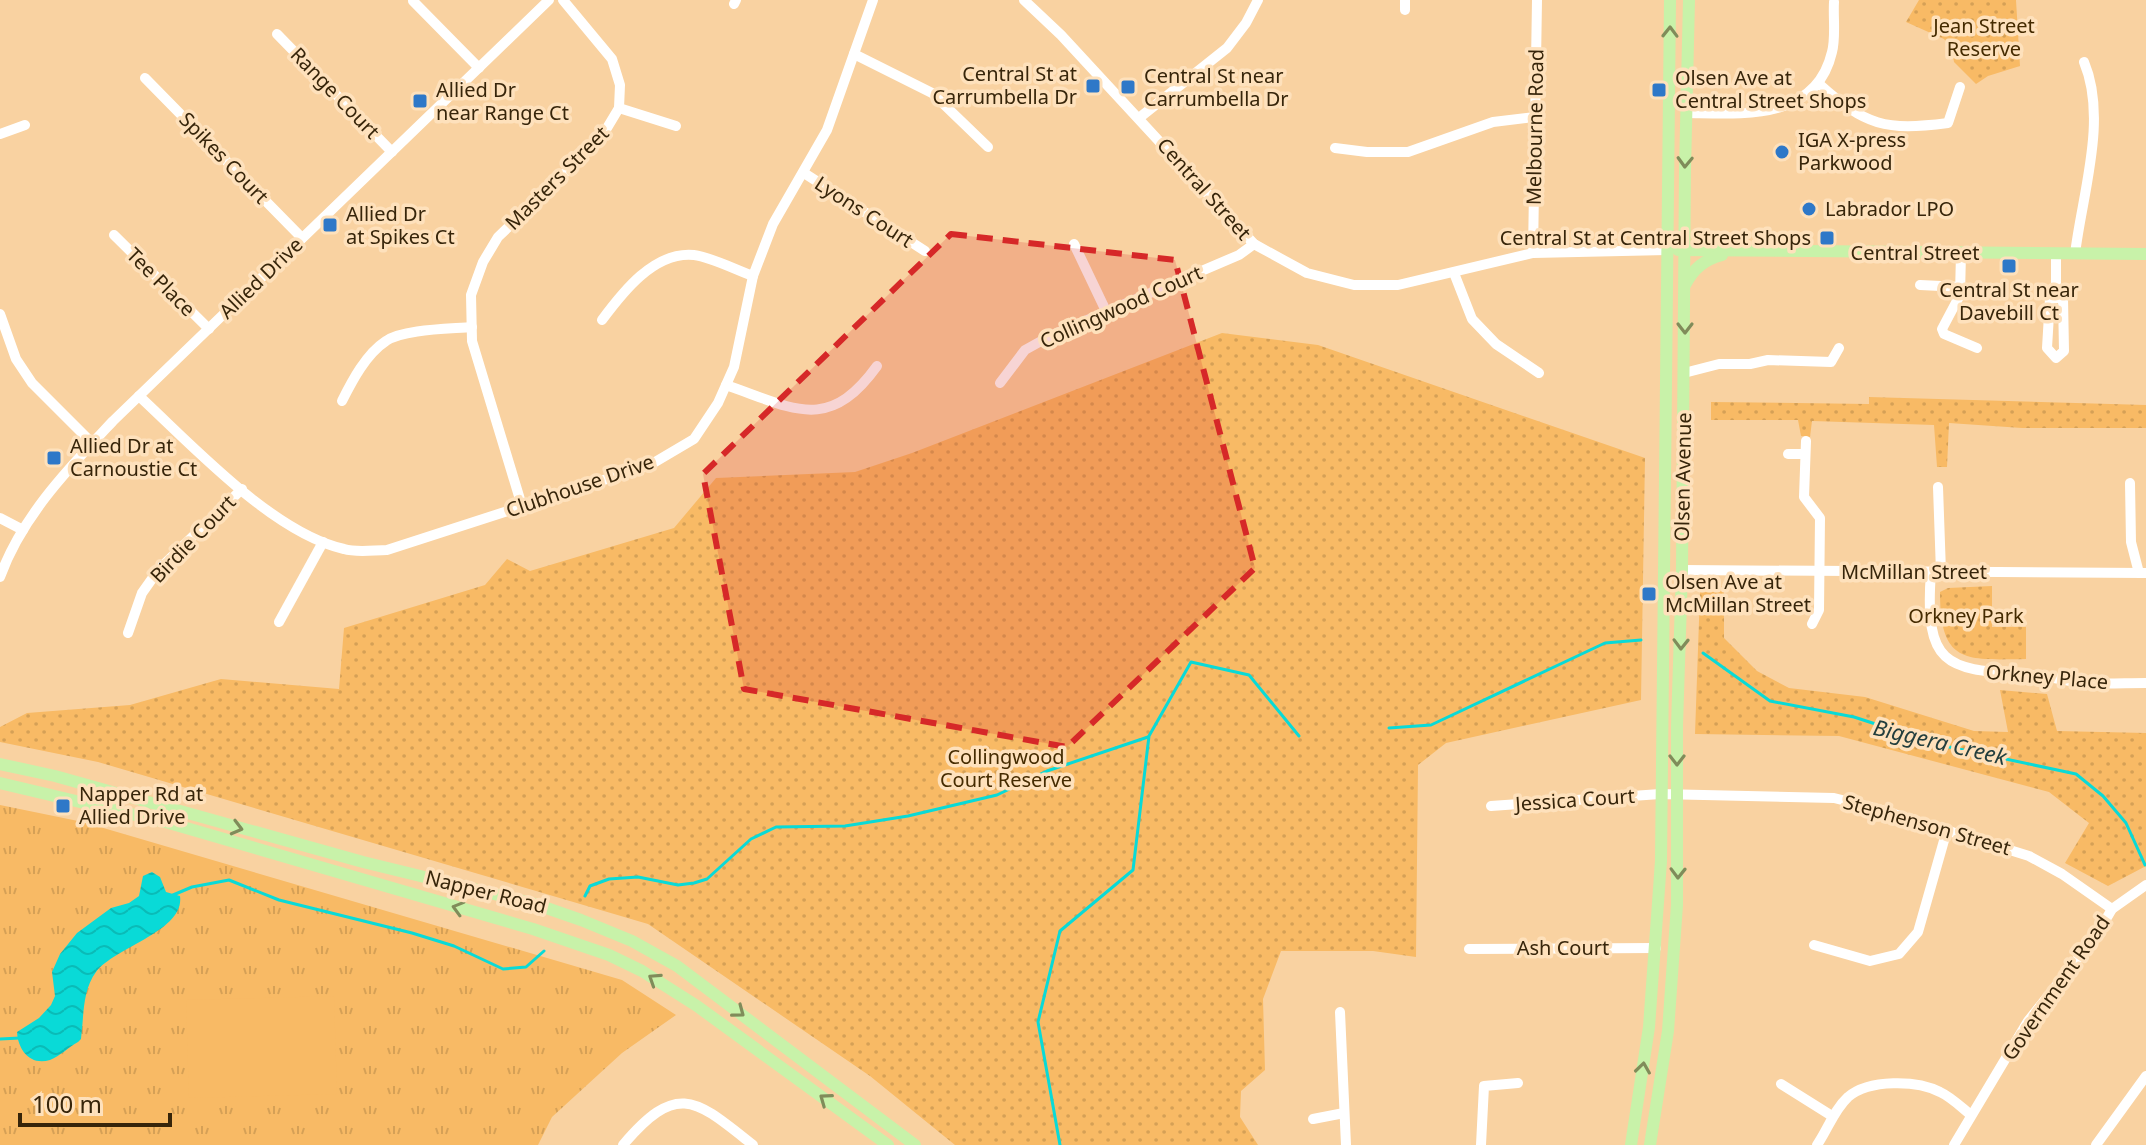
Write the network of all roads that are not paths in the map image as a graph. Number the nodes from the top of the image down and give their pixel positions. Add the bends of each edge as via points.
1 (549, 0) edge
2 (563, 0) edge
3 (873, 0) edge
4 (1024, 0) edge
5 (1258, 0) edge
6 (1537, 0) edge
7 (1670, 0) edge
8 (1689, 0) edge
9 (413, 1) edge
10 (1834, 2) dead end
11 (277, 34) dead end
12 (854, 54) junction
13 (2084, 62) dead end
14 (479, 68) junction
15 (145, 78) dead end
16 (1819, 84) junction
17 (1960, 87) dead end
18 (619, 108) junction
19 (1688, 113) junction
20 (1535, 117) junction
21 (1139, 118) junction
22 (25, 125) dead end
23 (676, 126) dead end
24 (0, 134) edge
25 (988, 147) dead end
26 (1335, 148) dead end
27 (392, 152) junction
28 (804, 173) junction
29 (114, 235) dead end
30 (302, 238) junction
31 (1074, 244) dead end
32 (1254, 244) junction
33 (1667, 250) junction
34 (1685, 250) junction
35 (925, 251) dead end
36 (1733, 251) junction
37 (1533, 253) junction
38 (1961, 253) junction
39 (2056, 254) junction
40 (2075, 254) junction
41 (2146, 254) edge
42 (1454, 273) junction
43 (753, 276) junction
44 (1685, 285) junction
45 (1920, 285) dead end
46 (1961, 287) junction
47 (2056, 298) junction
48 (1106, 311) junction
49 (0, 314) edge
50 (602, 320) dead end
51 (472, 327) junction
52 (209, 329) junction
53 (1839, 348) dead end
54 (1977, 348) dead end
55 (877, 366) dead end
56 (1539, 373) dead end
57 (1684, 373) junction
58 (1000, 383) dead end
59 (726, 385) junction
60 (139, 396) junction
61 (342, 401) dead end
62 (1806, 441) dead end
63 (92, 443) junction
64 (1788, 454) dead end
65 (1805, 454) junction
66 (2130, 483) dead end
67 (1938, 487) dead end
68 (242, 489) junction
69 (522, 506) junction
70 (0, 518) edge
71 (23, 530) junction
72 (323, 542) junction
73 (1682, 570) junction
74 (1821, 572) junction
75 (1936, 572) junction
76 (2142, 573) edge
77 (0, 577) edge
78 (279, 622) dead end
79 (1812, 624) dead end
80 (128, 633) dead end
81 (2146, 683) edge
82 (0, 764) edge
83 (0, 783) edge
84 (23, 788) junction
85 (0, 790) edge
86 (1660, 794) junction
87 (1678, 795) junction
88 (1491, 806) dead end
89 (1947, 830) junction
90 (2146, 885) edge
91 (2112, 909) junction
92 (1814, 945) dead end
93 (1656, 948) junction
94 (1469, 949) dead end
95 (1340, 1012) dead end
96 (2146, 1076) edge
97 (1518, 1083) dead end
98 (1781, 1084) dead end
99 (1344, 1113) junction
100 (1971, 1115) junction
101 (1832, 1116) junction
102 (1313, 1119) dead end
103 (623, 1145) edge
104 (753, 1145) edge
105 (888, 1145) edge
106 (915, 1145) edge
107 (1346, 1145) edge
108 (1481, 1145) edge
109 (1631, 1145) edge
110 (1650, 1145) edge
111 (1817, 1145) edge
112 (1954, 1145) edge
113 (2096, 1145) edge

1 - 14 street, Allied Drive
2 - 18 street, Masters Street via 612,59 620,85
3 - 12 street, Clubhouse Drive
4 - 21 street, Central Street
5 - 21 street via 1227,48
6 - 20 street, Melbourne Road
33 -> 7 main road, Olsen Avenue
8 - 19 main road, Olsen Avenue
9 - 14 street
10 - 16 street via 1833,51
11 - 27 street, Range Court
12 - 25 street via 932,93
12 - 28 street, Clubhouse Drive via 827,130
13 - 40 street via 2092,80 2093,149
14 - 27 street, Allied Drive
15 - 30 street, Spikes Court
16 - 17 street via 1866,119 1914,127 1948,123
16 - 19 street via 1790,105 1758,113
18 - 23 street
18 - 51 street, Masters Street via 601,138 498,237 471,295
19 -> 34 main road, Olsen Avenue
20 - 26 street via 1493,122 1408,152
20 - 37 street, Melbourne Road
21 - 32 street, Central Street
22 - 24 street
27 - 30 street, Allied Drive
28 - 35 street, Lyons Court
28 - 43 street, Clubhouse Drive via 773,224
29 - 52 street, Tee Place
30 - 52 street, Allied Drive
31 - 48 street
32 - 42 street, Central Street via 1307,273 1354,285 1398,285
32 - 48 street, Collingwood Court
33 - 34 main road, Central Street
33 - 37 street, Central Street
33 - 86 main road, Olsen Avenue
34 - 36 main road, Central Street
34 - 44 main road, Olsen Avenue
36 - 38 main road, Central Street
36 - 44 main road via 1703,263
37 - 42 street, Central Street
38 - 39 main road, Central Street
38 - 46 street
39 - 40 main road, Central Street
39 - 47 street
40 - 41 main road, Central Street
42 - 56 street via 1472,319 1496,344
43 - 50 street via 694,255 670,258 626,288
43 - 59 street, Clubhouse Drive
44 -> 57 main road, Olsen Avenue
45 - 46 street
46 - 54 street via 1942,329
47 - 47 street via 2063,298 2064,351 2056,358 2047,348 2050,298
48 - 58 street, Collingwood Court via 1025,350
49 - 63 street via 16,359 32,383
51 - 61 street via 387,340
51 - 69 street, Masters Street
52 - 60 street, Allied Drive
53 - 57 street via 1831,362 1768,360
55 - 59 street via 845,402 817,412
57 - 73 main road, Olsen Avenue
59 - 69 street, Clubhouse Drive via 694,439 650,465
60 - 63 street, Allied Drive
60 - 68 street, Clubhouse Drive
62 - 65 street
63 - 71 street, Allied Drive
64 - 65 street
65 - 74 street via 1804,497 1820,518
66 - 76 street via 2131,542
67 - 75 street, Orkney Place
68 - 72 street, Clubhouse Drive via 302,534
68 - 80 street, Birdie Court via 159,569 142,593
69 - 72 street, Clubhouse Drive via 387,550 346,550
70 - 71 street
71 - 77 street, Allied Drive
72 - 78 street
73 - 74 street, McMillan Street
73 -> 87 main road, Olsen Avenue
74 - 75 street, McMillan Street
74 - 79 street via 1819,610
75 - 76 street, McMillan Street
75 - 81 street, Orkney Place via 1928,609 1930,630 1956,665 1982,673 2082,683
82 -> 106 main road, Napper Road via 555,910 632,941 677,966
83 - 84 main road, Napper Road
84 - 85 main road
105 -> 84 main road, Napper Road via 697,1006 609,955 169,823
86 - 87 street, Jessica Court
86 - 88 street, Jessica Court
86 - 93 main road, Olsen Avenue
87 - 89 street, Stephenson Street via 1834,798
87 -> 110 main road, Olsen Avenue via 1675,950
89 - 91 street, Stephenson Street via 2029,856
89 - 92 street via 1918,932 1899,954 1870,961
90 - 91 street, Government Road
91 - 100 street, Government Road via 2028,1021
93 - 94 street, Ash Court
109 -> 93 main road, Olsen Avenue
95 - 99 street
96 - 113 street
97 - 108 street via 1484,1086
98 - 101 street
99 - 102 street
99 - 107 street
100 - 101 street via 1942,1092 1882,1085 1859,1090
100 - 112 street, Government Road
101 - 111 street
103 - 104 street via 668,1105 691,1103

